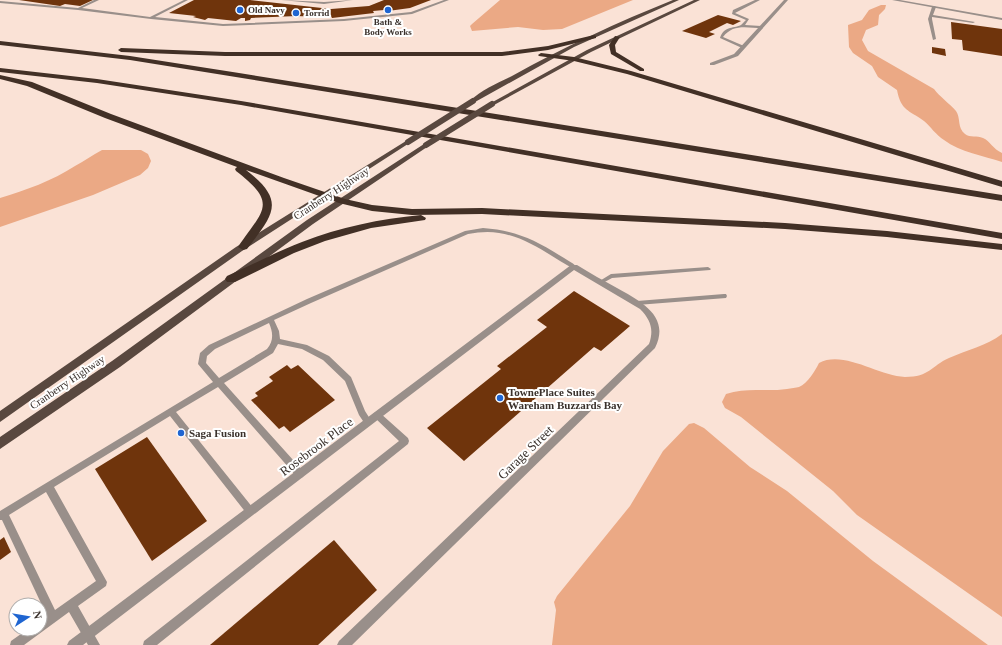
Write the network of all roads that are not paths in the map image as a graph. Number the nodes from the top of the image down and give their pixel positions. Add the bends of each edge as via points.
1 (97, 0) edge
2 (186, 0) edge
3 (283, 0) edge
4 (351, 0) edge
5 (448, 0) edge
6 (677, 0) edge
7 (698, 0) edge
8 (758, 0) edge
9 (786, 0) edge
10 (894, 0) edge
11 (0, 2) edge
12 (934, 8) junction
13 (78, 9) junction
14 (932, 16) junction
15 (151, 18) junction
16 (1002, 19) edge
17 (973, 22) dead end
18 (743, 25) junction
19 (761, 27) junction
20 (594, 37) junction
21 (617, 37) junction
22 (934, 39) dead end
23 (0, 43) edge
24 (743, 47) junction
25 (502, 54) junction
26 (554, 56) junction
27 (574, 59) junction
28 (712, 64) dead end
29 (0, 70) edge
30 (0, 77) edge
31 (666, 83) junction
32 (228, 162) junction
33 (1002, 184) edge
34 (325, 195) junction
35 (1002, 198) edge
36 (342, 201) junction
37 (482, 211) junction
38 (1002, 236) edge
39 (243, 247) junction
40 (1002, 247) edge
41 (574, 267) junction
42 (708, 269) dead end
43 (231, 279) junction
44 (601, 282) junction
45 (724, 296) dead end
46 (637, 303) junction
47 (270, 319) junction
48 (276, 341) junction
49 (218, 383) junction
50 (171, 411) junction
51 (377, 415) junction
52 (0, 417) edge
53 (368, 422) junction
54 (0, 444) edge
55 (300, 474) junction
56 (48, 486) junction
57 (250, 511) junction
58 (2, 515) edge
59 (71, 605) junction
60 (53, 617) junction
61 (48, 621) edge
62 (87, 634) junction
63 (26, 637) edge
64 (14, 645) edge
65 (72, 645) edge
66 (95, 645) edge
67 (148, 645) edge
68 (344, 645) edge

1 - 13 lane
2 - 15 lane
3 - 4 lane via 324,3
5 - 15 lane via 412,13 344,20 222,25
6 - 20 main road, Cranberry Highway
7 - 21 main road, Cranberry Highway
8 - 18 lane via 734,11 733,13 748,20
9 - 19 street
10 - 12 street
11 - 13 lane
12 - 14 lane
12 - 16 street
13 - 15 lane
14 - 17 lane
14 - 22 lane
18 - 19 lane
18 - 24 lane via 723,33 721,37
19 - 24 street
20 - 25 highway via 554,48
20 - 26 main road, Cranberry Highway
21 - 27 main road, Cranberry Highway
21 - 31 highway via 612,45 613,52 629,64
23 - 25 highway via 225,54
23 - 35 highway via 130,58
24 - 28 street via 736,54
25 - 26 highway
26 - 27 highway
26 - 34 main road, Cranberry Highway, bridge via 498,85
27 - 31 highway
27 - 36 main road, Cranberry Highway, bridge via 492,104
29 - 38 highway via 97,81 241,103
30 - 32 highway via 29,84
31 - 33 highway
32 - 34 highway
32 - 39 highway via 267,193 268,209 265,218
34 - 36 highway
34 - 39 main road, Cranberry Highway
36 - 37 highway via 372,208 412,212
36 - 43 main road, Cranberry Highway
37 - 40 highway via 785,226
37 - 43 highway via 373,225 291,250
39 - 52 main road, Cranberry Highway
41 - 44 street, Garage Street
41 - 47 lane via 517,234 475,231 423,250
41 - 51 street, Rosebrook Place
42 - 44 lane via 611,276
43 - 54 main road, Cranberry Highway via 116,364
44 - 46 street, Garage Street
45 - 46 lane
46 - 68 street, Garage Street via 654,321 656,334 652,346
47 - 48 lane via 276,329
47 - 49 lane via 203,355 202,364
48 - 49 lane via 270,351
48 - 53 lane via 304,347 326,358 348,379
49 - 50 lane
49 - 55 lane
50 - 56 lane
50 - 57 lane
51 - 53 street, Rosebrook Place
51 - 67 lane via 405,440
53 - 55 street, Rosebrook Place
55 - 57 street, Rosebrook Place
56 - 58 lane
56 - 59 lane via 102,582
57 - 62 street, Rosebrook Place
58 - 60 lane
59 - 60 lane
59 - 62 lane
60 - 61 lane
62 - 65 street, Rosebrook Place
62 - 66 lane
63 - 64 lane

